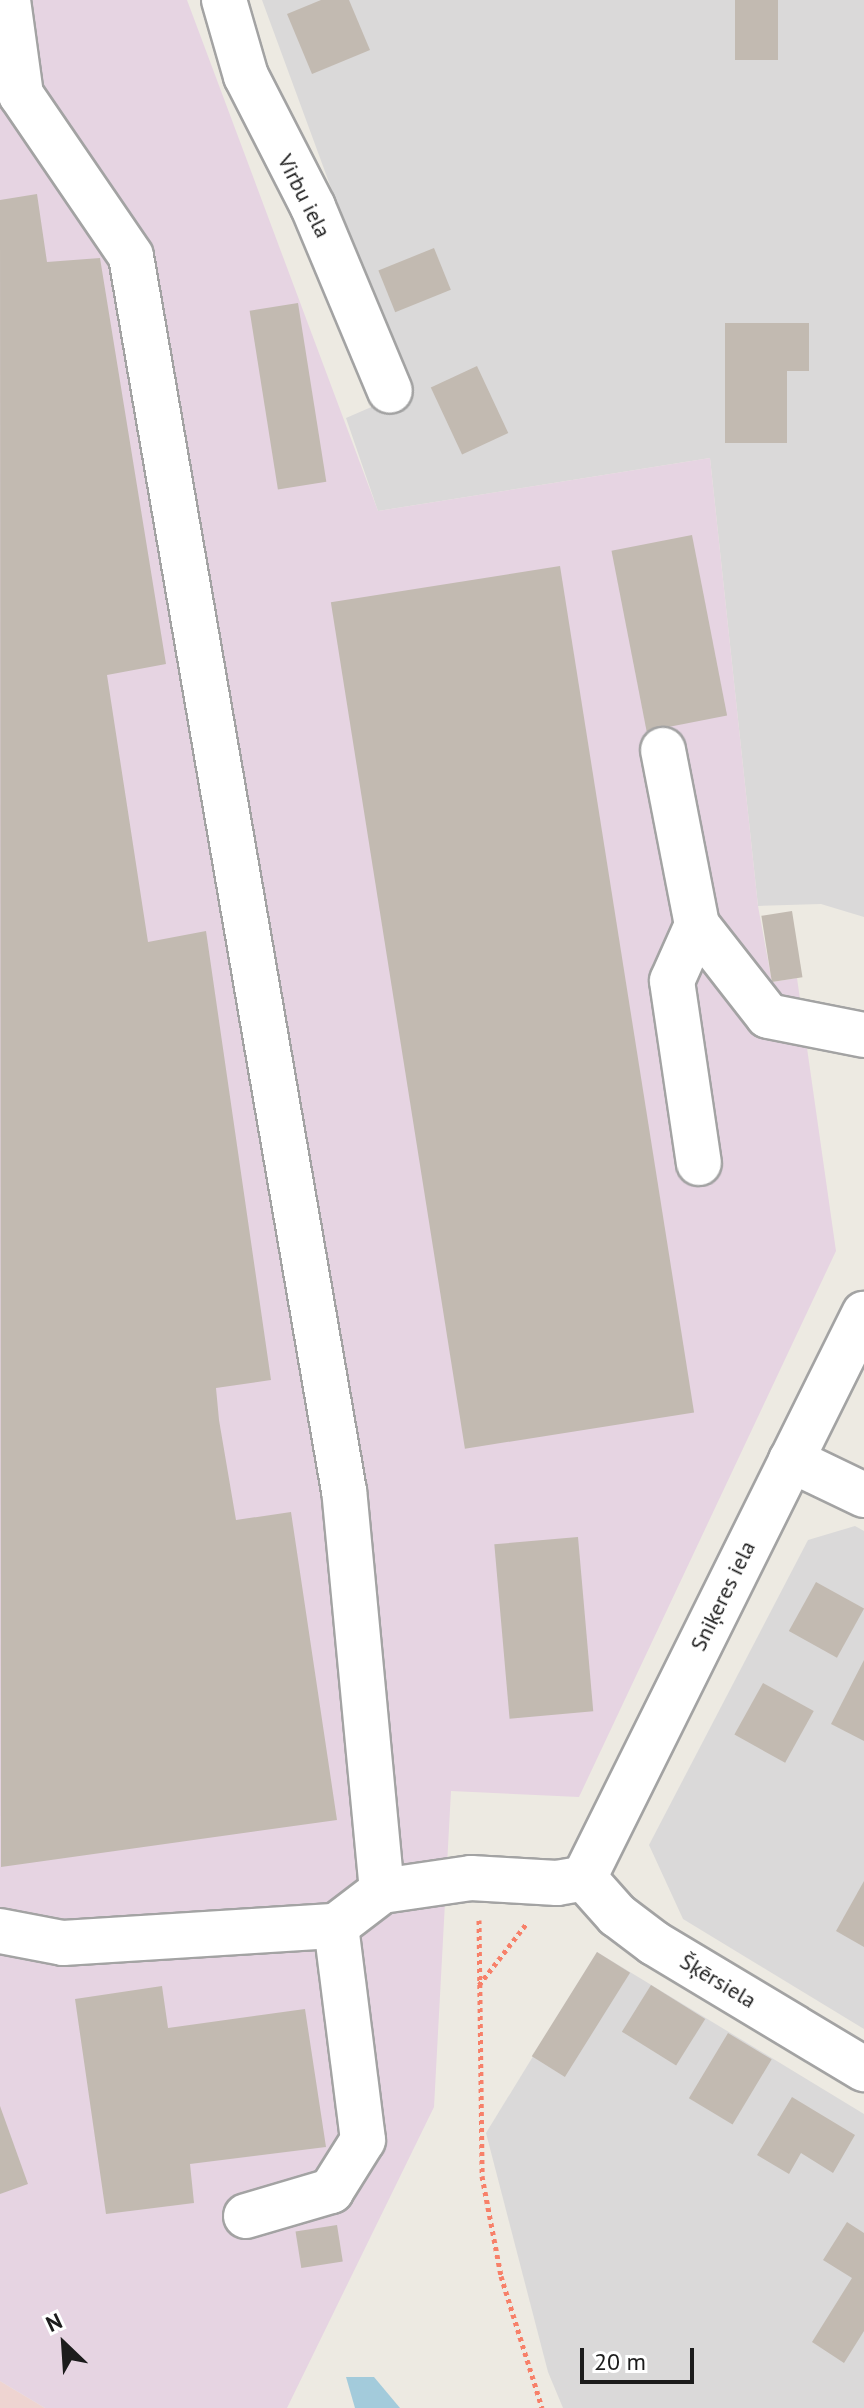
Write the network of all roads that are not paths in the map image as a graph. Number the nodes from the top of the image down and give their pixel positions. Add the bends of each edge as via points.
1 (8, 0) edge
2 (224, 0) edge
3 (10, 97) edge
4 (390, 391) dead end
5 (663, 750) dead end
6 (697, 925) junction
7 (864, 1035) edge
8 (699, 1163) dead end
9 (864, 1314) edge
10 (791, 1460) junction
11 (864, 1495) edge
12 (571, 1881) junction
13 (382, 1891) junction
14 (336, 1926) junction
15 (0, 1931) edge
16 (864, 2069) edge
17 (246, 2216) dead end

1 - 3 street
2 - 4 street, Virbu iela via 246,76 313,207
3 - 13 street via 131,256 344,1491
5 - 6 street
6 - 7 street via 768,1016
6 - 8 street via 672,981
9 - 10 street, Sniķeres iela
10 - 11 street
10 - 12 street, Sniķeres iela
12 - 13 street via 481,1879
12 - 16 street, Šķērsiela via 654,1943
13 - 14 street
14 - 15 street via 63,1943
14 - 17 street via 363,2140 331,2191

